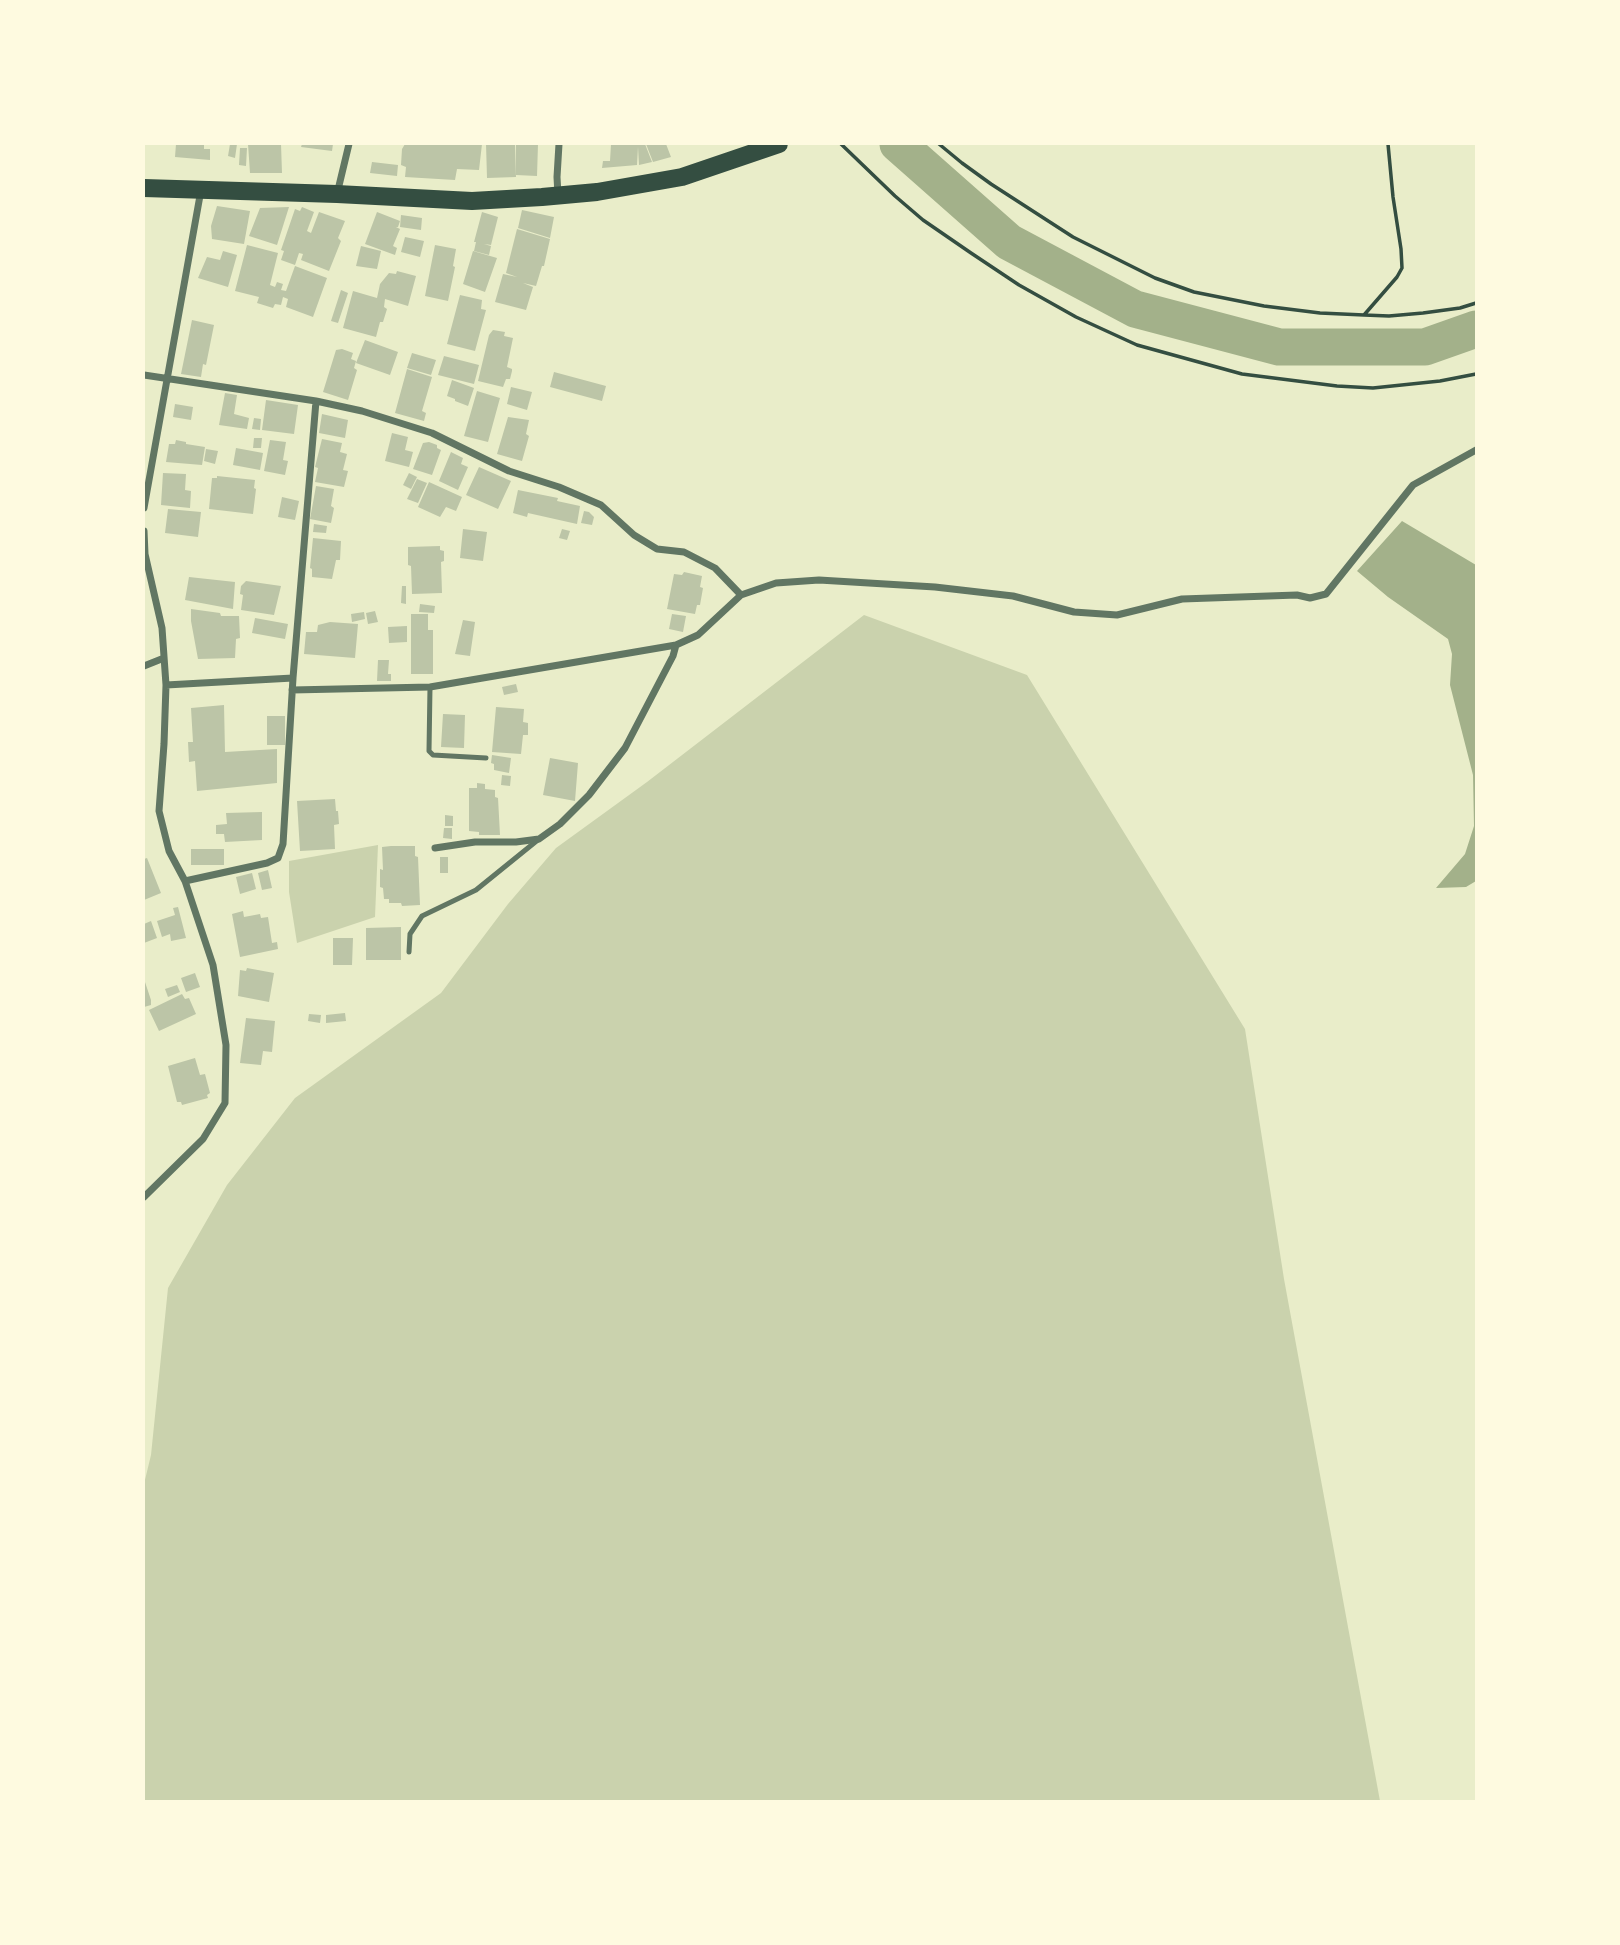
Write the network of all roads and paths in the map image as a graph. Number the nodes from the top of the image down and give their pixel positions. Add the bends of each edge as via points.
1 (349, 144) edge
2 (559, 144) edge
3 (779, 144) edge
4 (841, 144) edge
5 (939, 144) edge
6 (1388, 144) edge
7 (144, 188) edge
8 (201, 190) junction
9 (337, 194) junction
10 (558, 195) junction
11 (1476, 303) edge
12 (1364, 315) junction
13 (1476, 374) edge
14 (144, 375) edge
15 (166, 378) junction
16 (316, 401) junction
17 (1476, 450) edge
18 (144, 508) edge
19 (144, 531) edge
20 (741, 595) junction
21 (676, 645) junction
22 (164, 658) junction
23 (144, 666) edge
24 (293, 678) junction
25 (166, 685) junction
26 (430, 687) junction
27 (292, 690) junction
28 (485, 758) dead end
29 (539, 839) junction
30 (435, 848) dead end
31 (185, 881) junction
32 (409, 952) dead end
33 (144, 1197) edge

1 - 9 street
2 - 10 street
3 - 10 main road via 682,177
4 - 13 path via 923,219 1018,285 1138,345 1242,374 1337,386 1373,388
5 - 12 path via 1073,237 1155,278 1228,300
6 - 12 path via 1402,268
7 - 8 main road
8 - 9 main road
8 - 15 street
9 - 10 main road via 472,201
11 - 12 path via 1423,313
14 - 15 street
15 - 16 street
15 - 18 street
16 - 20 street via 432,433 509,471 601,505 657,550 684,552 715,568
16 - 24 street
17 - 20 street via 1413,485 1326,594 1310,598 1182,599 1117,615 1074,612 1000,594 819,580 776,583
19 - 22 street
20 - 21 street via 698,635
21 - 26 street
21 - 29 street via 625,748 589,795
22 - 23 street
22 - 25 street
24 - 25 street
24 - 27 street
25 - 31 street via 159,811 169,851
26 - 27 street
26 - 28 lane via 429,751
27 - 31 street via 283,844 278,858
29 - 30 street
29 - 32 lane via 476,890 422,916 410,934
31 - 33 street via 213,965 226,1045 225,1103 203,1139

